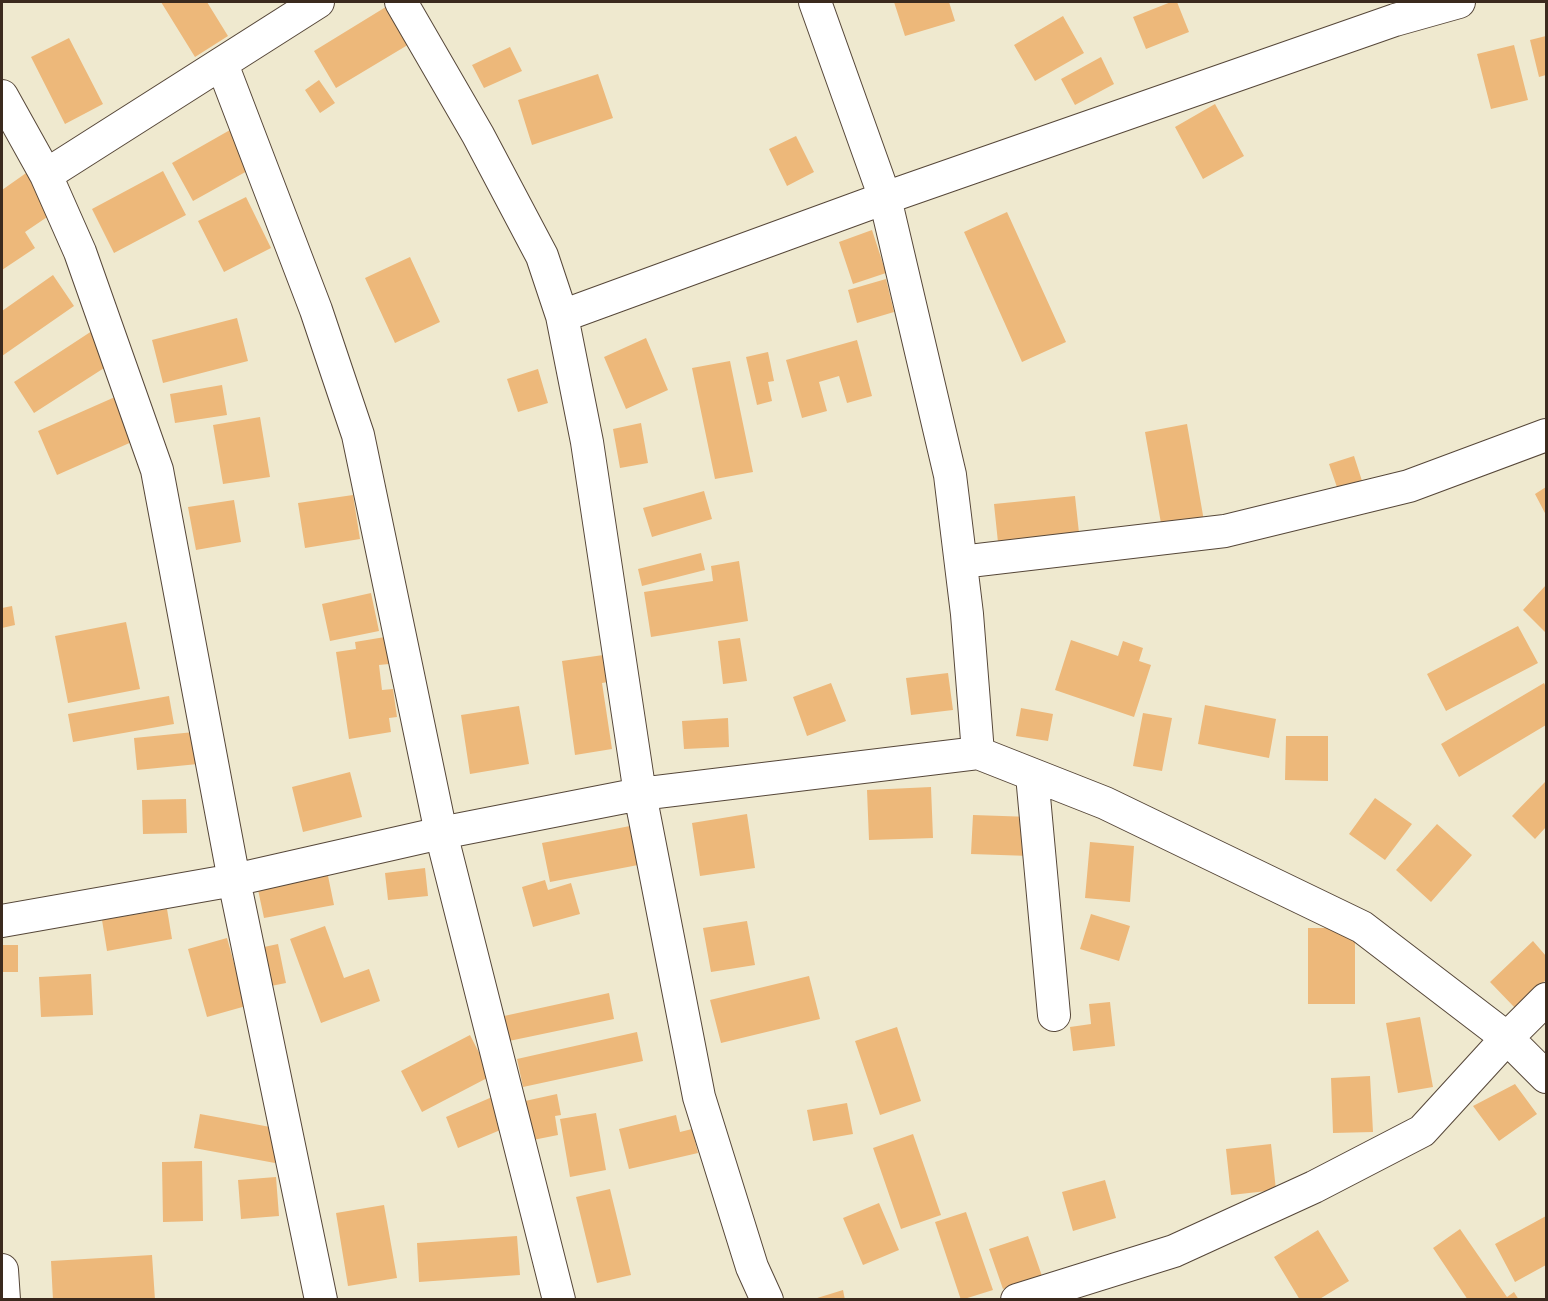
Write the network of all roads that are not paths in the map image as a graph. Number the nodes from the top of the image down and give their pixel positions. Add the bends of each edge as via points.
1 (318, 2) edge
2 (401, 2) edge
3 (815, 2) edge
4 (1459, 2) edge
5 (222, 64) junction
6 (2, 96) edge
7 (46, 175) junction
8 (885, 198) junction
9 (562, 316) junction
10 (1546, 435) edge
11 (961, 562) junction
12 (978, 753) junction
13 (1032, 775) junction
14 (640, 794) junction
15 (441, 833) junction
16 (234, 880) junction
17 (2, 921) edge
18 (1546, 999) edge
19 (1054, 1015) dead end
20 (1507, 1038) junction
21 (1546, 1077) edge
22 (2, 1270) edge
23 (4, 1299) edge
24 (321, 1299) edge
25 (559, 1299) edge
26 (766, 1299) edge
27 (1017, 1299) edge

1 - 5 street
2 - 9 street via 542,256
3 - 8 street
4 - 8 street via 1395,20
5 - 7 street
5 - 15 street via 316,310 358,435
6 - 7 street
7 - 16 street via 80,252 158,470
8 - 9 street
8 - 11 street via 950,475
9 - 14 street via 586,442
10 - 11 street via 1409,486 1225,531
11 - 12 street
12 - 13 street
12 - 14 street
13 - 19 street
13 - 20 street via 1105,803 1362,927
14 - 15 street
14 - 26 street via 699,1097 752,1267
15 - 16 street
15 - 25 street
16 - 17 street
16 - 24 street
18 - 20 street
20 - 21 street
20 - 27 street via 1422,1131 1314,1187 1174,1251
22 - 23 street

